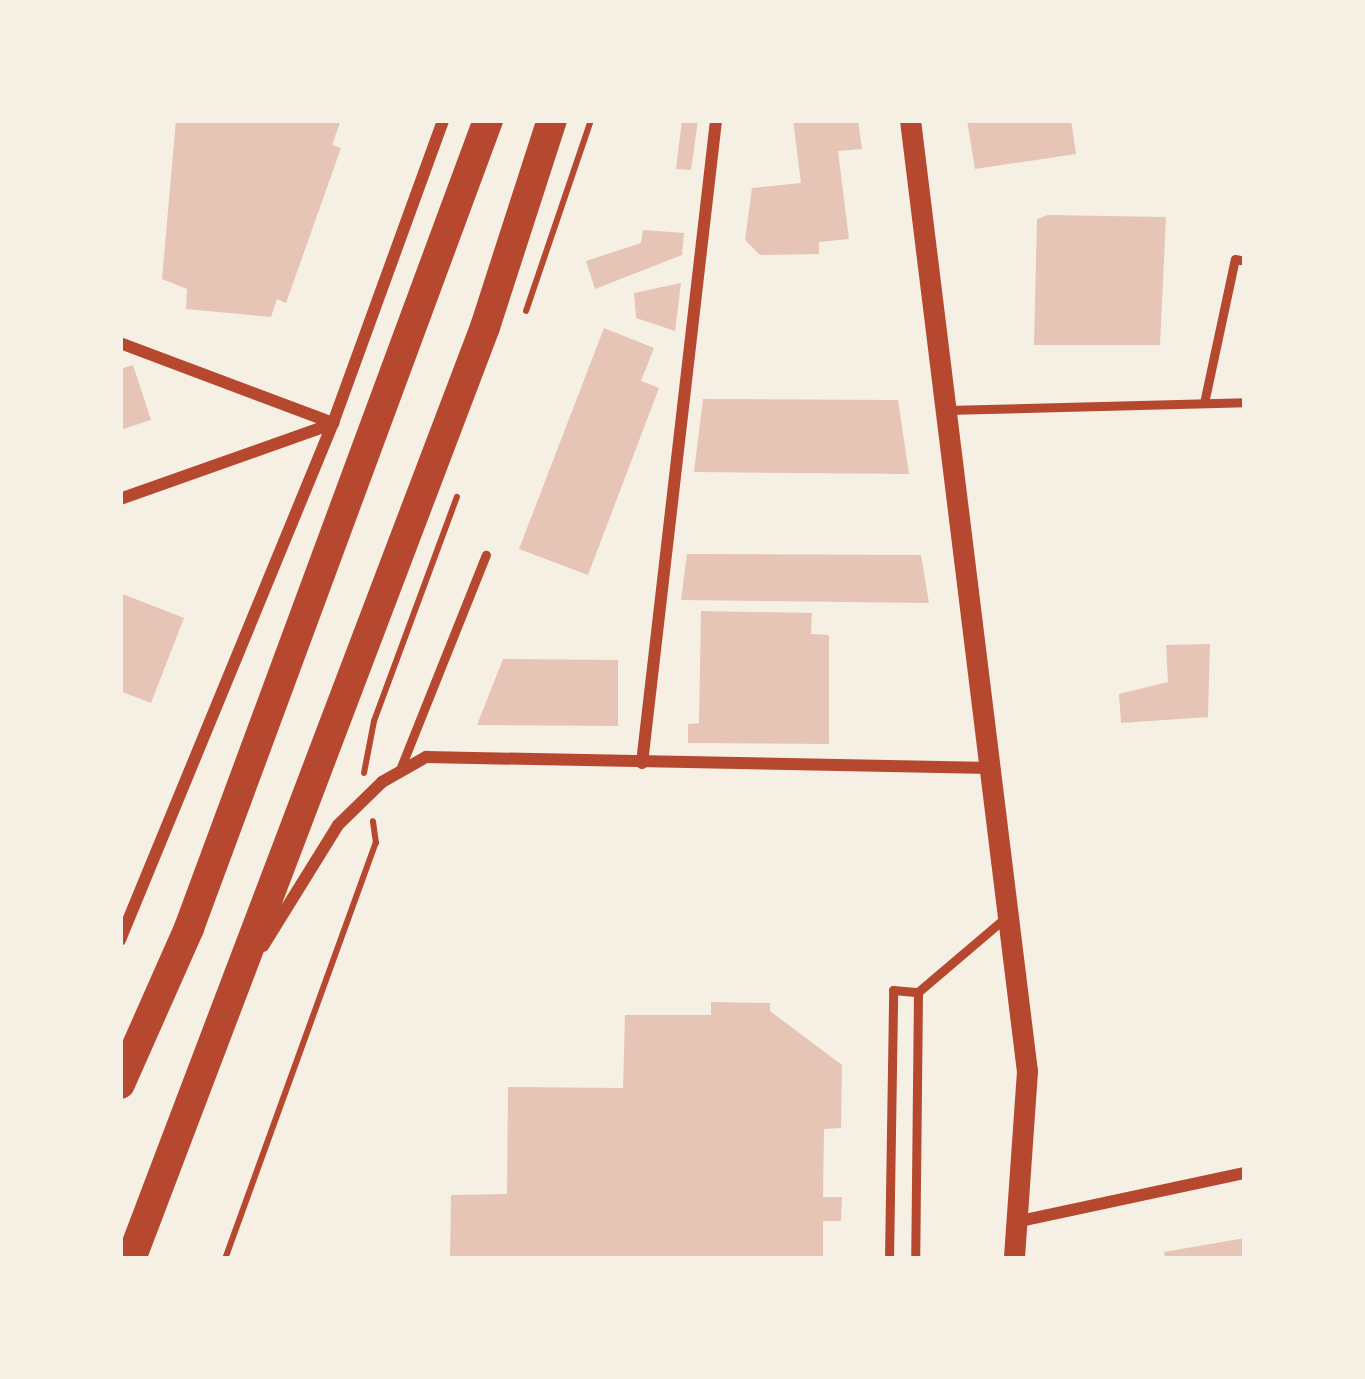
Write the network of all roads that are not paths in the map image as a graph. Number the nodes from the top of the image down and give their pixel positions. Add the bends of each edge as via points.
1 (443, 120) edge
2 (488, 120) edge
3 (552, 120) edge
4 (716, 120) edge
5 (910, 120) edge
6 (1245, 261) edge
7 (120, 343) edge
8 (1245, 402) edge
9 (1204, 403) junction
10 (946, 410) junction
11 (333, 423) junction
12 (120, 499) edge
13 (486, 555) dead end
14 (642, 763) junction
15 (992, 768) junction
16 (399, 772) junction
17 (1009, 915) junction
18 (120, 940) edge
19 (243, 976) junction
20 (918, 992) junction
21 (120, 1084) edge
22 (1245, 1173) edge
23 (1016, 1222) junction
24 (131, 1259) edge
25 (889, 1259) edge
26 (915, 1259) edge
27 (1014, 1259) edge

1 - 11 street
2 - 21 main road via 189,928
3 - 19 main road via 476,350
4 - 14 street
5 - 10 street
6 - 9 lane via 1235,259
7 - 11 street
8 - 9 lane
9 - 10 lane
10 - 15 street
11 - 12 street
11 - 18 street
13 - 16 lane
14 - 15 street
14 - 16 street via 426,757
15 - 17 street
16 - 19 street via 338,825
17 - 20 lane
17 - 23 street via 1028,1071
19 - 24 main road
20 - 25 lane via 893,990
20 - 26 lane
22 - 23 street
23 - 27 street

